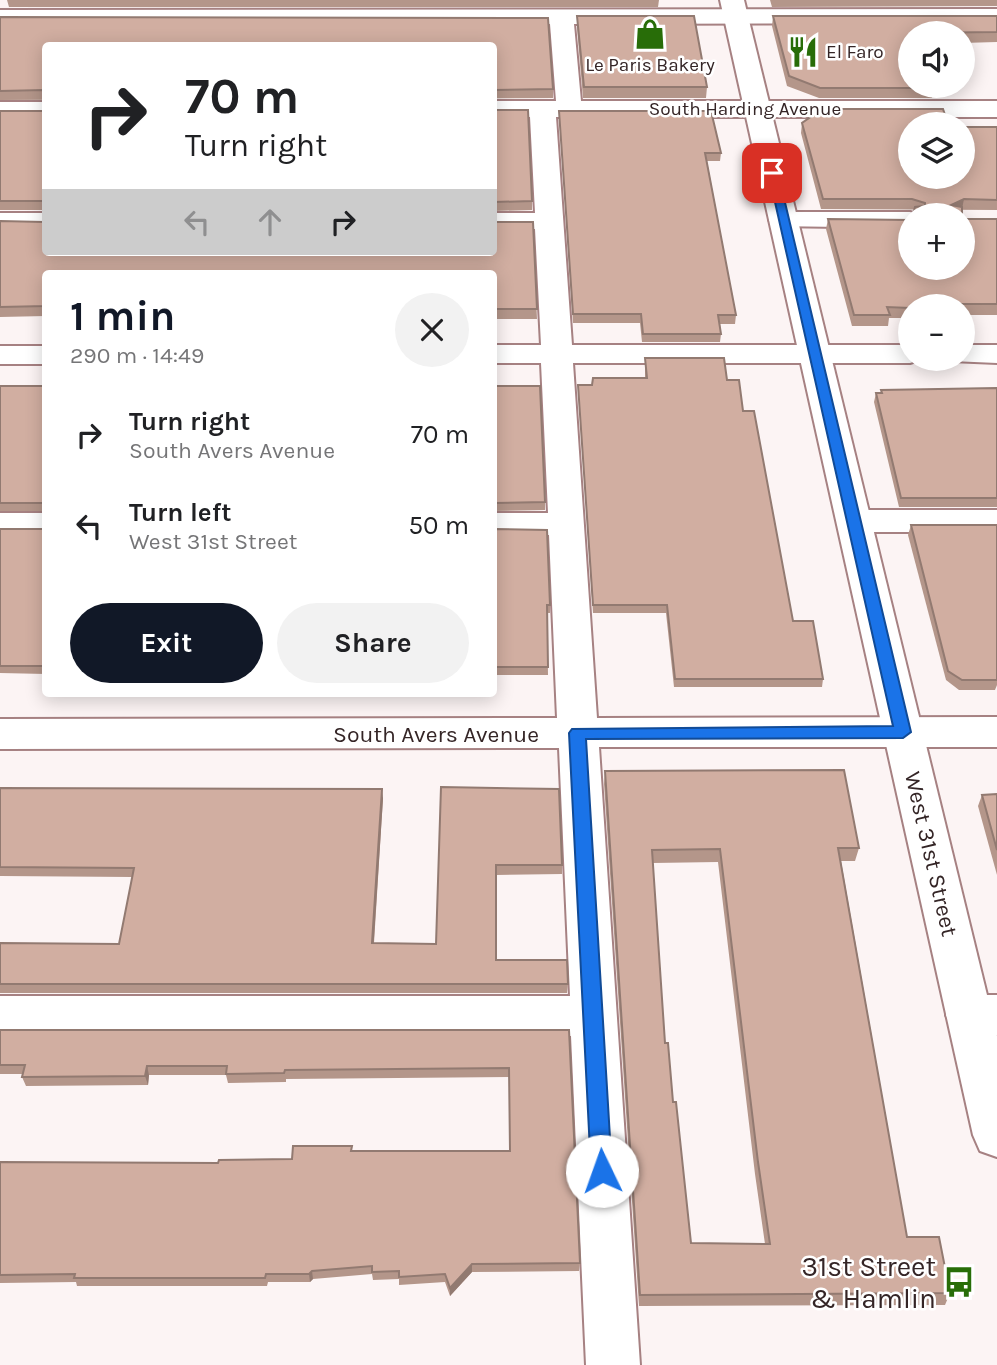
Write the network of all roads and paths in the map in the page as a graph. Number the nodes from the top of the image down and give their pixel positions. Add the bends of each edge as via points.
1 (734, 8) edge
2 (561, 16) junction
3 (997, 16) edge
4 (0, 17) edge
5 (497, 109) edge
6 (556, 109) junction
7 (757, 109) junction
8 (997, 109) edge
9 (0, 110) edge
10 (42, 110) edge
11 (783, 220) junction
12 (898, 220) edge
13 (0, 221) edge
14 (42, 221) edge
15 (497, 221) edge
16 (549, 221) junction
17 (497, 354) edge
18 (557, 354) junction
19 (814, 354) junction
20 (898, 354) edge
21 (975, 354) edge
22 (997, 354) edge
23 (0, 355) edge
24 (42, 355) edge
25 (854, 521) junction
26 (997, 521) edge
27 (0, 524) edge
28 (42, 524) edge
29 (497, 524) edge
30 (566, 524) junction
31 (903, 732) junction
32 (997, 732) edge
33 (578, 733) junction
34 (0, 734) edge
35 (983, 1015) edge
36 (0, 1016) edge
37 (593, 1016) junction
38 (997, 1135) edge
39 (613, 1365) edge

1 - 2 street
1 - 3 street
1 - 7 street, West 31st Street
2 - 4 street
2 - 6 street
5 - 6 street, South Harding Avenue
6 - 7 street, South Harding Avenue
6 - 16 street
7 - 8 street, South Harding Avenue
7 - 11 street, West 31st Street
9 - 10 street
11 - 12 street
11 - 19 street, West 31st Street
13 - 14 street
15 - 16 street
16 - 18 street
17 - 18 street
18 - 19 street
18 - 30 street
19 - 20 street
19 - 25 street, West 31st Street
21 - 22 street
23 - 24 street
25 - 26 street
25 - 31 street, West 31st Street
27 - 28 street
29 - 30 street
30 - 33 street
31 - 32 street, South Avers Avenue
31 - 33 street, South Avers Avenue
31 - 35 street, West 31st Street
33 - 34 street, South Avers Avenue
33 - 37 street
35 - 38 street, West 31st Street
36 - 37 street
37 - 39 street

